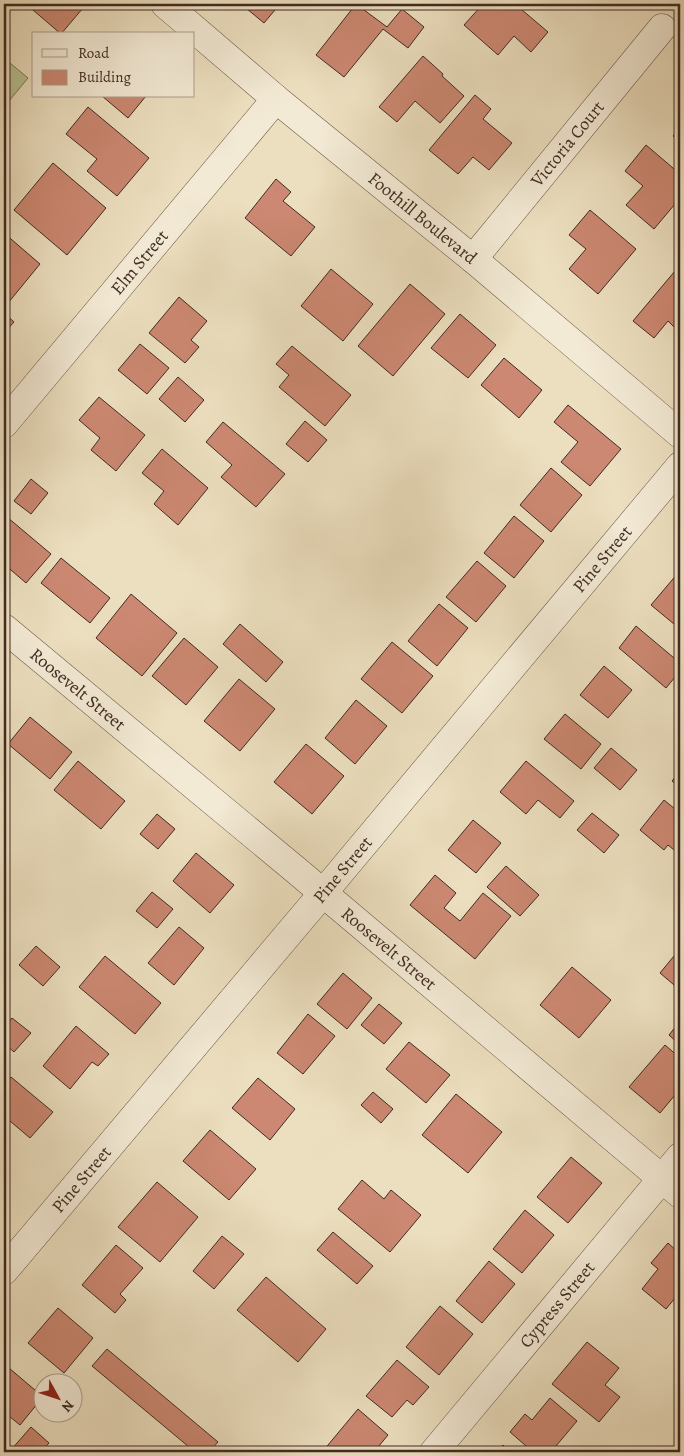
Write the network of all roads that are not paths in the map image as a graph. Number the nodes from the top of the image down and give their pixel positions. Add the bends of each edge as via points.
1 (167, 4) edge
2 (662, 28) dead end
3 (276, 99) junction
4 (473, 259) junction
5 (4, 424) edge
6 (680, 434) edge
7 (680, 466) edge
8 (4, 628) edge
9 (323, 894) junction
10 (680, 1157) edge
11 (671, 1186) edge
12 (4, 1271) edge
13 (434, 1452) edge

1 - 3 street, Foothill Boulevard
2 - 4 street, Victoria Court
3 - 4 street, Foothill Boulevard
3 - 5 street, Elm Street
4 - 6 street, Foothill Boulevard
7 - 9 street, Pine Street
8 - 9 street, Roosevelt Street
9 - 11 street, Roosevelt Street
9 - 12 street, Pine Street
10 - 11 street, Cypress Street
11 - 13 street, Cypress Street

